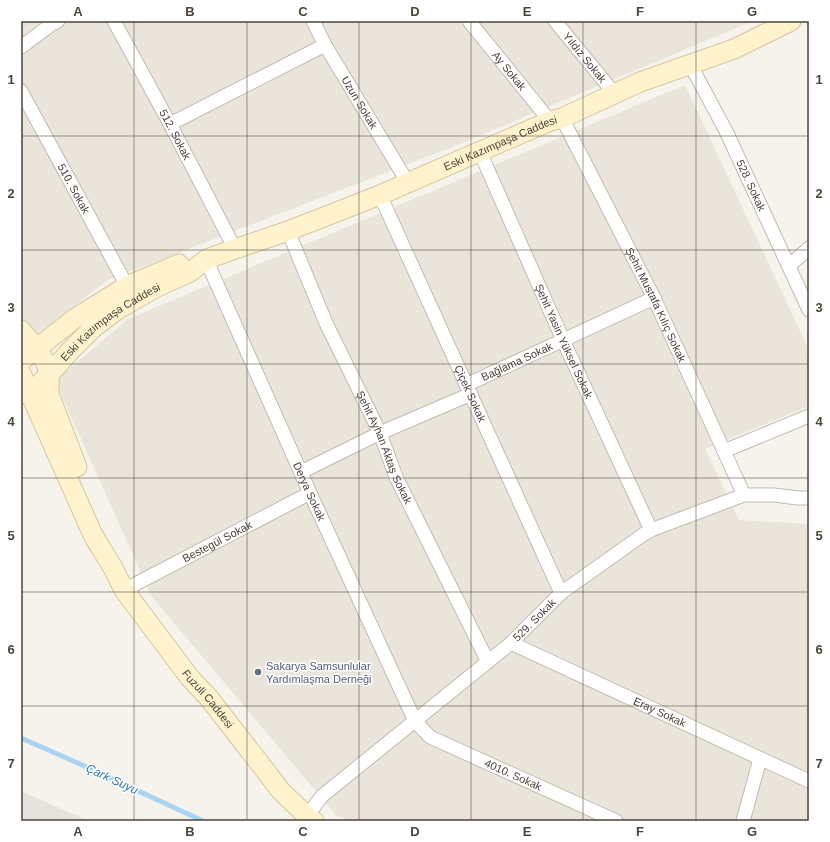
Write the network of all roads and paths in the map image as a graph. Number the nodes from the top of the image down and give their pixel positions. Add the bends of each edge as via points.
1 (114, 21) edge
2 (313, 21) edge
3 (469, 21) edge
4 (555, 21) edge
5 (53, 22) edge
6 (789, 22) edge
7 (326, 45) junction
8 (21, 48) edge
9 (690, 64) junction
10 (21, 91) edge
11 (614, 93) junction
12 (556, 120) junction
13 (170, 124) junction
14 (480, 152) junction
15 (408, 183) junction
16 (380, 195) junction
17 (288, 231) junction
18 (809, 248) edge
19 (235, 249) junction
20 (207, 259) junction
21 (789, 266) junction
22 (127, 286) junction
23 (654, 298) junction
24 (809, 310) edge
25 (21, 330) edge
26 (563, 340) junction
27 (36, 348) junction
28 (21, 361) edge
29 (21, 373) edge
30 (49, 375) junction
31 (468, 390) junction
32 (25, 392) edge
33 (809, 416) edge
34 (380, 433) junction
35 (724, 451) junction
36 (302, 472) junction
37 (310, 493) junction
38 (744, 495) junction
39 (805, 499) edge
40 (651, 530) junction
41 (114, 568) junction
42 (124, 590) junction
43 (560, 593) junction
44 (511, 643) junction
45 (488, 662) junction
46 (415, 721) junction
47 (760, 759) junction
48 (809, 781) edge
49 (310, 818) edge
50 (616, 821) edge
51 (742, 821) edge

1 - 13 street, 512. Sokak
2 - 7 street, Uzun Sokak
3 - 12 street, Ay Sokak
4 - 11 street, Yıldız Sokak
5 - 8 street
6 - 9 street, Eski Kazımpaşa Caddesi via 734,48
7 - 13 street
7 - 15 street, Uzun Sokak
9 - 11 street, Eski Kazımpaşa Caddesi
9 - 21 street, 528. Sokak via 726,131
10 - 22 street, 510. Sokak
11 - 12 street, Eski Kazımpaşa Caddesi
12 - 14 street, Eski Kazımpaşa Caddesi
12 - 23 street, Şehit Mustafa Kılıç Sokak
13 - 19 street, 512. Sokak
14 - 15 street, Eski Kazımpaşa Caddesi
14 - 26 street, Şehit Yasin Yüksel Sokak
15 - 16 street, Eski Kazımpaşa Caddesi
16 - 17 street, Eski Kazımpaşa Caddesi
16 - 31 street, Çiçek Sokak
17 - 19 street, Eski Kazımpaşa Caddesi
17 - 34 street, Şehit Ayhan Aktaş Sokak via 326,322
18 - 21 street
19 - 20 street, Eski Kazımpaşa Caddesi
20 - 22 street, Eski Kazımpaşa Caddesi via 188,260
20 - 30 street, Eski Kazımpaşa Caddesi via 190,272 155,288 118,310 93,328
20 - 36 street, Derya Sokak
21 - 24 street, 528. Sokak
22 - 27 street, Eski Kazımpaşa Caddesi via 74,319
23 - 26 street, Bağlama Sokak
23 - 35 street, Şehit Mustafa Kılıç Sokak
25 - 27 street
26 - 31 street, Bağlama Sokak
26 - 40 street, Şehit Yasin Yüksel Sokak
27 - 28 street, Eski Kazımpaşa Caddesi
27 - 30 street via 46,362
29 - 32 street
30 - 32 street, Eski Kazımpaşa Caddesi via 40,384
30 - 41 street via 49,394
31 - 34 street, Bağlama Sokak
31 - 43 street, Çiçek Sokak
32 - 41 street via 47,430 93,535
33 - 35 street
34 - 36 street, Bağlama Sokak
34 - 45 street, Şehit Ayhan Aktaş Sokak via 396,477
35 - 38 street, Şehit Mustafa Kılıç Sokak
36 - 37 street, Derya Sokak
37 - 42 street, Bestegül Sokak
37 - 46 street, Derya Sokak
38 - 39 street, 529. Sokak
38 - 40 street, 529. Sokak
40 - 43 street, 529. Sokak
41 - 42 street, Fuzuli Caddesi
42 - 49 street, Fuzuli Caddesi via 190,678 209,698 281,791
43 - 44 street, 529. Sokak
44 - 45 street, 529. Sokak
44 - 47 street, Eray Sokak
45 - 46 street, 529. Sokak
46 - 49 street, 529. Sokak via 322,796
46 - 50 street, 4010. Sokak via 430,736
47 - 48 street, Eray Sokak
47 - 51 street

